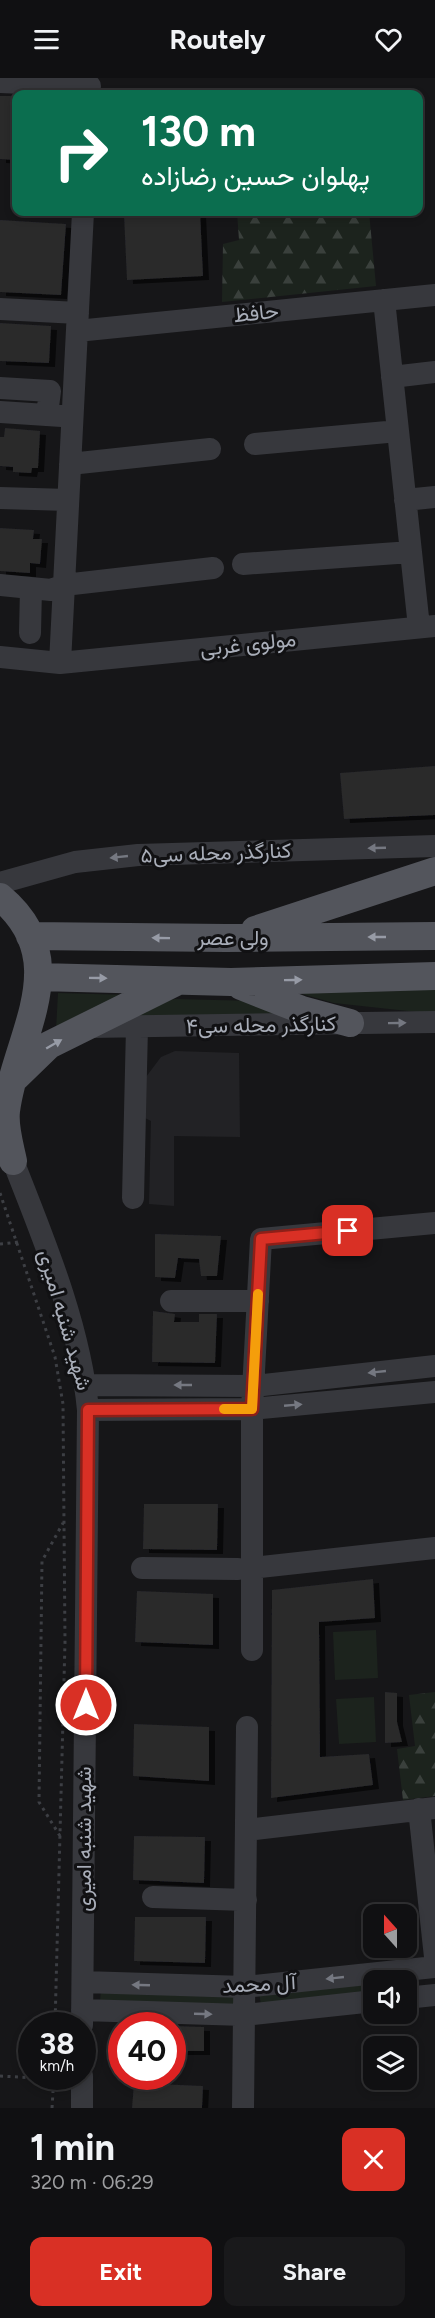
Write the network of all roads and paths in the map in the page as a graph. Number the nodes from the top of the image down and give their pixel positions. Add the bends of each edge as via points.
1 (0, 82) edge
2 (90, 86) edge
3 (83, 216) edge
4 (435, 295) edge
5 (384, 300) junction
6 (0, 309) edge
7 (77, 322) junction
8 (435, 372) edge
9 (392, 377) junction
10 (0, 388) edge
11 (0, 412) edge
12 (47, 415) junction
13 (72, 417) junction
14 (398, 431) junction
15 (255, 444) dead end
16 (210, 449) dead end
17 (70, 464) junction
18 (435, 497) edge
19 (0, 498) edge
20 (68, 500) junction
21 (405, 500) junction
22 (411, 552) junction
23 (243, 564) dead end
24 (213, 568) dead end
25 (0, 585) edge
26 (64, 585) junction
27 (31, 588) junction
28 (427, 627) edge
29 (30, 633) dead end
30 (0, 657) edge
31 (60, 663) junction
32 (435, 846) edge
33 (435, 871) edge
34 (0, 883) edge
35 (0, 897) edge
36 (30, 936) junction
37 (435, 936) edge
38 (226, 938) junction
39 (435, 976) edge
40 (39, 977) junction
41 (181, 980) junction
42 (231, 982) junction
43 (435, 1022) edge
44 (350, 1023) junction
45 (87, 1027) junction
46 (137, 1027) junction
47 (6, 1072) edge
48 (6, 1153) edge
49 (0, 1193) edge
50 (133, 1198) dead end
51 (435, 1223) edge
52 (19, 1242) junction
53 (0, 1244) edge
54 (171, 1301) dead end
55 (258, 1301) junction
56 (435, 1366) edge
57 (86, 1385) junction
58 (254, 1386) junction
59 (435, 1392) edge
60 (252, 1409) junction
61 (88, 1410) junction
62 (64, 1522) junction
63 (435, 1548) edge
64 (142, 1568) dead end
65 (245, 1569) junction
66 (252, 1650) dead end
67 (247, 1727) dead end
68 (427, 1808) edge
69 (247, 1830) junction
70 (60, 1836) junction
71 (153, 1897) dead end
72 (246, 1900) junction
73 (435, 1957) edge
74 (435, 1967) edge
75 (92, 1983) junction
76 (245, 1987) junction
77 (435, 1995) edge
78 (417, 1997) edge
79 (363, 2002) edge
80 (55, 2012) edge
81 (87, 2012) edge
82 (96, 2015) edge
83 (245, 2015) junction
84 (0, 2076) edge
85 (18, 2076) edge
86 (53, 2090) edge
87 (82, 2090) edge
88 (52, 2108) edge
89 (82, 2108) edge
90 (243, 2108) edge

1 - 2 street
3 - 7 street
4 - 5 street, حافظ
5 - 7 street, حافظ
5 - 9 street
6 - 7 street, حافظ
7 - 13 street
8 - 9 street
9 - 14 street
10 - 12 street via 50,391
11 - 12 street
12 - 13 street
13 - 17 street
14 - 15 street
14 - 21 street
16 - 17 street
17 - 20 street
18 - 21 street
19 - 20 street
20 - 26 street
21 - 22 street
22 - 23 street
22 - 28 street
24 - 26 street
25 - 27 street
26 - 27 street via 51,590
26 - 31 street
27 - 29 street
28 - 31 street, مولوی غربی
30 - 31 street, مولوی غربی
32 -> 34 street, کنارگذر محله سی۵ via 138,855 75,862
33 - 38 main road
35 - 36 main road via 13,908
38 -> 36 main road, ولی عصر
36 - 40 main road
37 -> 38 main road, ولی عصر
42 -> 39 main road, ولی عصر
40 -> 41 main road, ولی عصر
40 - 47 main road via 37,1001
41 - 42 main road, ولی عصر
41 - 45 main road
42 - 44 main road via 302,1010
44 -> 43 street, کنارگذر محله سی۴
44 - 46 street, کنارگذر محله سی۴
45 - 46 street, کنارگذر محله سی۴
47 -> 45 main road
46 - 50 street
47 - 48 main road
48 - 57 street, شهید شنبه امیری via 69,1320
49 - 52 path
51 - 55 street via 261,1239
52 - 53 path
52 - 62 path via 55,1357 63,1404
54 - 55 street
55 - 58 street
56 -> 58 street
58 -> 57 street
57 - 61 street, شهید شنبه امیری
58 - 60 street
60 -> 59 street
60 - 61 street
60 - 65 street
61 - 75 street, شهید شنبه امیری
62 - 70 path
62 - 70 path via 42,1561 39,1779 39,1802
63 - 65 street
64 - 65 street
65 - 66 street
67 - 69 street
68 - 69 street
68 - 73 street
69 - 72 street
70 - 80 path
71 - 72 street
72 - 76 street
74 -> 76 street, آل محمد
76 -> 75 street, آل محمد
75 - 81 street, شهید شنبه امیری
76 - 83 street
77 - 78 street
79 - 83 street, آل محمد
82 -> 83 street, آل محمد
83 - 90 street
84 - 85 path
86 - 88 path
87 - 89 street

